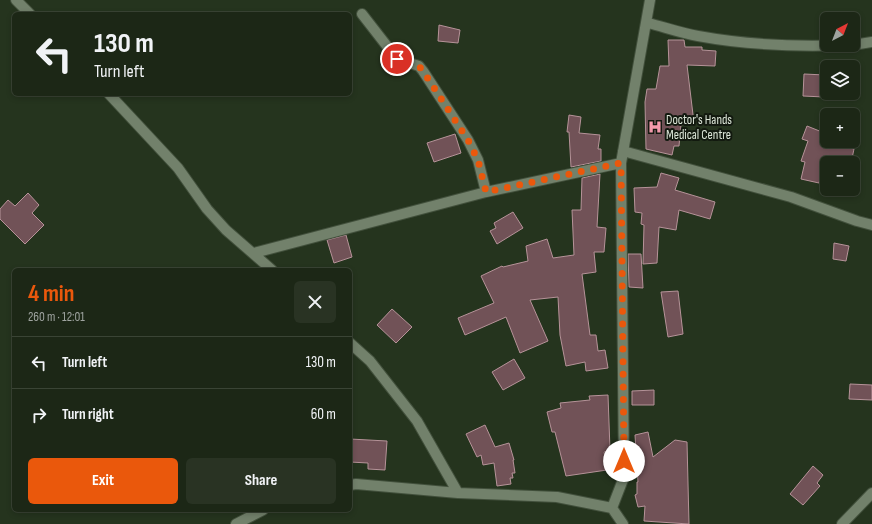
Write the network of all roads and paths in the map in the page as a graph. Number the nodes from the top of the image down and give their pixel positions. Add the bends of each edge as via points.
1 (16, 0) edge
2 (650, 0) edge
3 (28, 12) edge
4 (362, 14) dead end
5 (648, 23) junction
6 (872, 42) edge
7 (860, 44) edge
8 (820, 46) edge
9 (112, 96) edge
10 (623, 151) junction
11 (621, 163) junction
12 (486, 192) junction
13 (872, 225) edge
14 (254, 253) junction
15 (270, 268) edge
16 (352, 345) edge
17 (352, 485) edge
18 (458, 493) junction
19 (872, 493) edge
20 (612, 508) junction
21 (259, 512) edge
22 (236, 524) edge
23 (623, 524) edge
24 (842, 524) edge

1 - 3 street
2 - 5 street
4 - 12 street via 397,59 419,66 423,71 468,140 478,160
5 - 8 street via 697,36 749,43
5 - 10 street
6 - 7 street
9 - 14 street via 178,168 207,209 226,230
10 - 11 street
10 - 13 street via 791,197
11 - 12 street
11 - 20 street via 624,477
12 - 14 street
14 - 15 street
16 - 18 street via 370,361 417,421
17 - 18 street
18 - 20 street via 557,497
19 - 24 street
20 - 23 street
21 - 22 street

